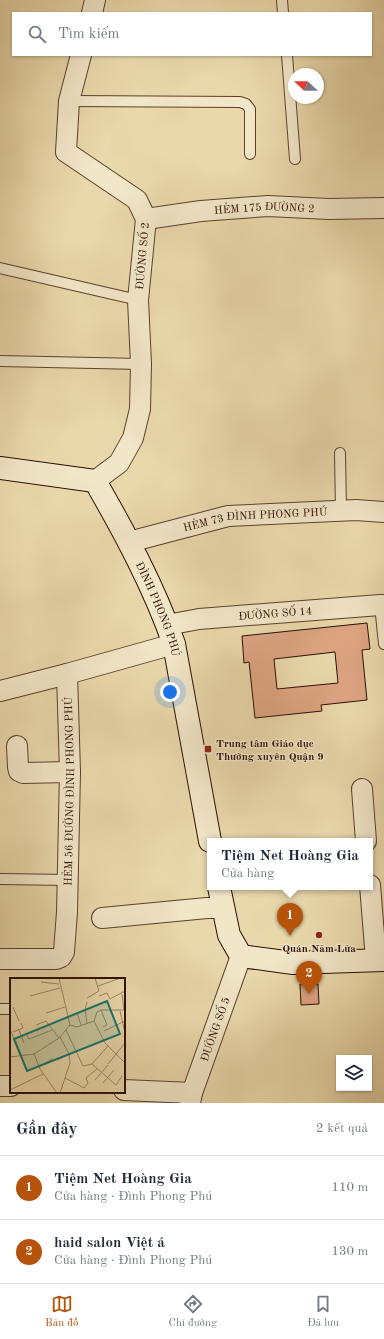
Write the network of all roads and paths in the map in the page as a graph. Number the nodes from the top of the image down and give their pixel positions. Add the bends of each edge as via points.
1 (95, 0) edge
2 (282, 0) edge
3 (92, 12) edge
4 (283, 12) edge
5 (81, 56) edge
6 (287, 56) edge
7 (69, 100) junction
8 (250, 154) dead end
9 (295, 159) dead end
10 (384, 208) edge
11 (146, 219) junction
12 (0, 268) edge
13 (138, 300) junction
14 (0, 361) edge
15 (141, 364) junction
16 (340, 453) dead end
17 (0, 468) edge
18 (95, 481) junction
19 (341, 511) junction
20 (384, 512) edge
21 (129, 542) junction
22 (382, 605) edge
23 (171, 634) junction
24 (384, 638) edge
25 (67, 674) junction
26 (0, 691) edge
27 (17, 746) dead end
28 (70, 772) junction
29 (362, 788) dead end
30 (209, 838) edge
31 (366, 838) edge
32 (0, 879) edge
33 (68, 880) junction
34 (371, 890) edge
35 (221, 897) edge
36 (102, 918) dead end
37 (241, 956) junction
38 (0, 959) edge
39 (380, 960) edge
40 (125, 1090) edge
41 (191, 1098) edge

1 - 3 street
2 - 4 lane
5 - 7 street, ĐƯỜNG SỐ 2
6 - 9 lane
7 - 8 lane via 240,102 250,109
7 - 11 street, ĐƯỜNG SỐ 2 via 66,152 137,200
10 - 11 street, HẺM 175 ĐƯỜNG 2 via 329,210 268,206
11 - 13 street, ĐƯỜNG SỐ 2
12 - 13 lane
13 - 15 street, ĐƯỜNG SỐ 2
14 - 15 lane
15 - 18 street, ĐƯỜNG SỐ 2 via 140,409 133,438 119,463
16 - 19 lane
17 - 18 street
18 - 21 street, ĐÌNH PHONG PHÚ
19 - 20 street, HẺM 73 ĐÌNH PHONG PHÚ
19 - 21 street, HẺM 73 ĐÌNH PHONG PHÚ via 228,516
21 - 23 street, ĐÌNH PHONG PHÚ
22 - 23 street, ĐƯỜNG SỐ 14 via 199,619
22 - 24 lane
23 - 25 street
23 - 30 street, ĐÌNH PHONG PHÚ
25 - 26 street
25 - 28 street, HẺM 56 ĐƯỜNG ĐÌNH PHONG PHÚ
27 - 28 street via 18,767 23,773
28 - 33 street, HẺM 56 ĐƯỜNG ĐÌNH PHONG PHÚ
29 - 31 street
32 - 33 lane
33 - 38 street, HẺM 56 ĐƯỜNG ĐÌNH PHONG PHÚ via 65,948 61,957 45,960
34 - 39 street
35 - 36 street via 207,908
35 - 37 street via 229,935
37 - 39 street via 293,963
37 - 41 street, ĐƯỜNG SỐ 5
40 - 41 street

